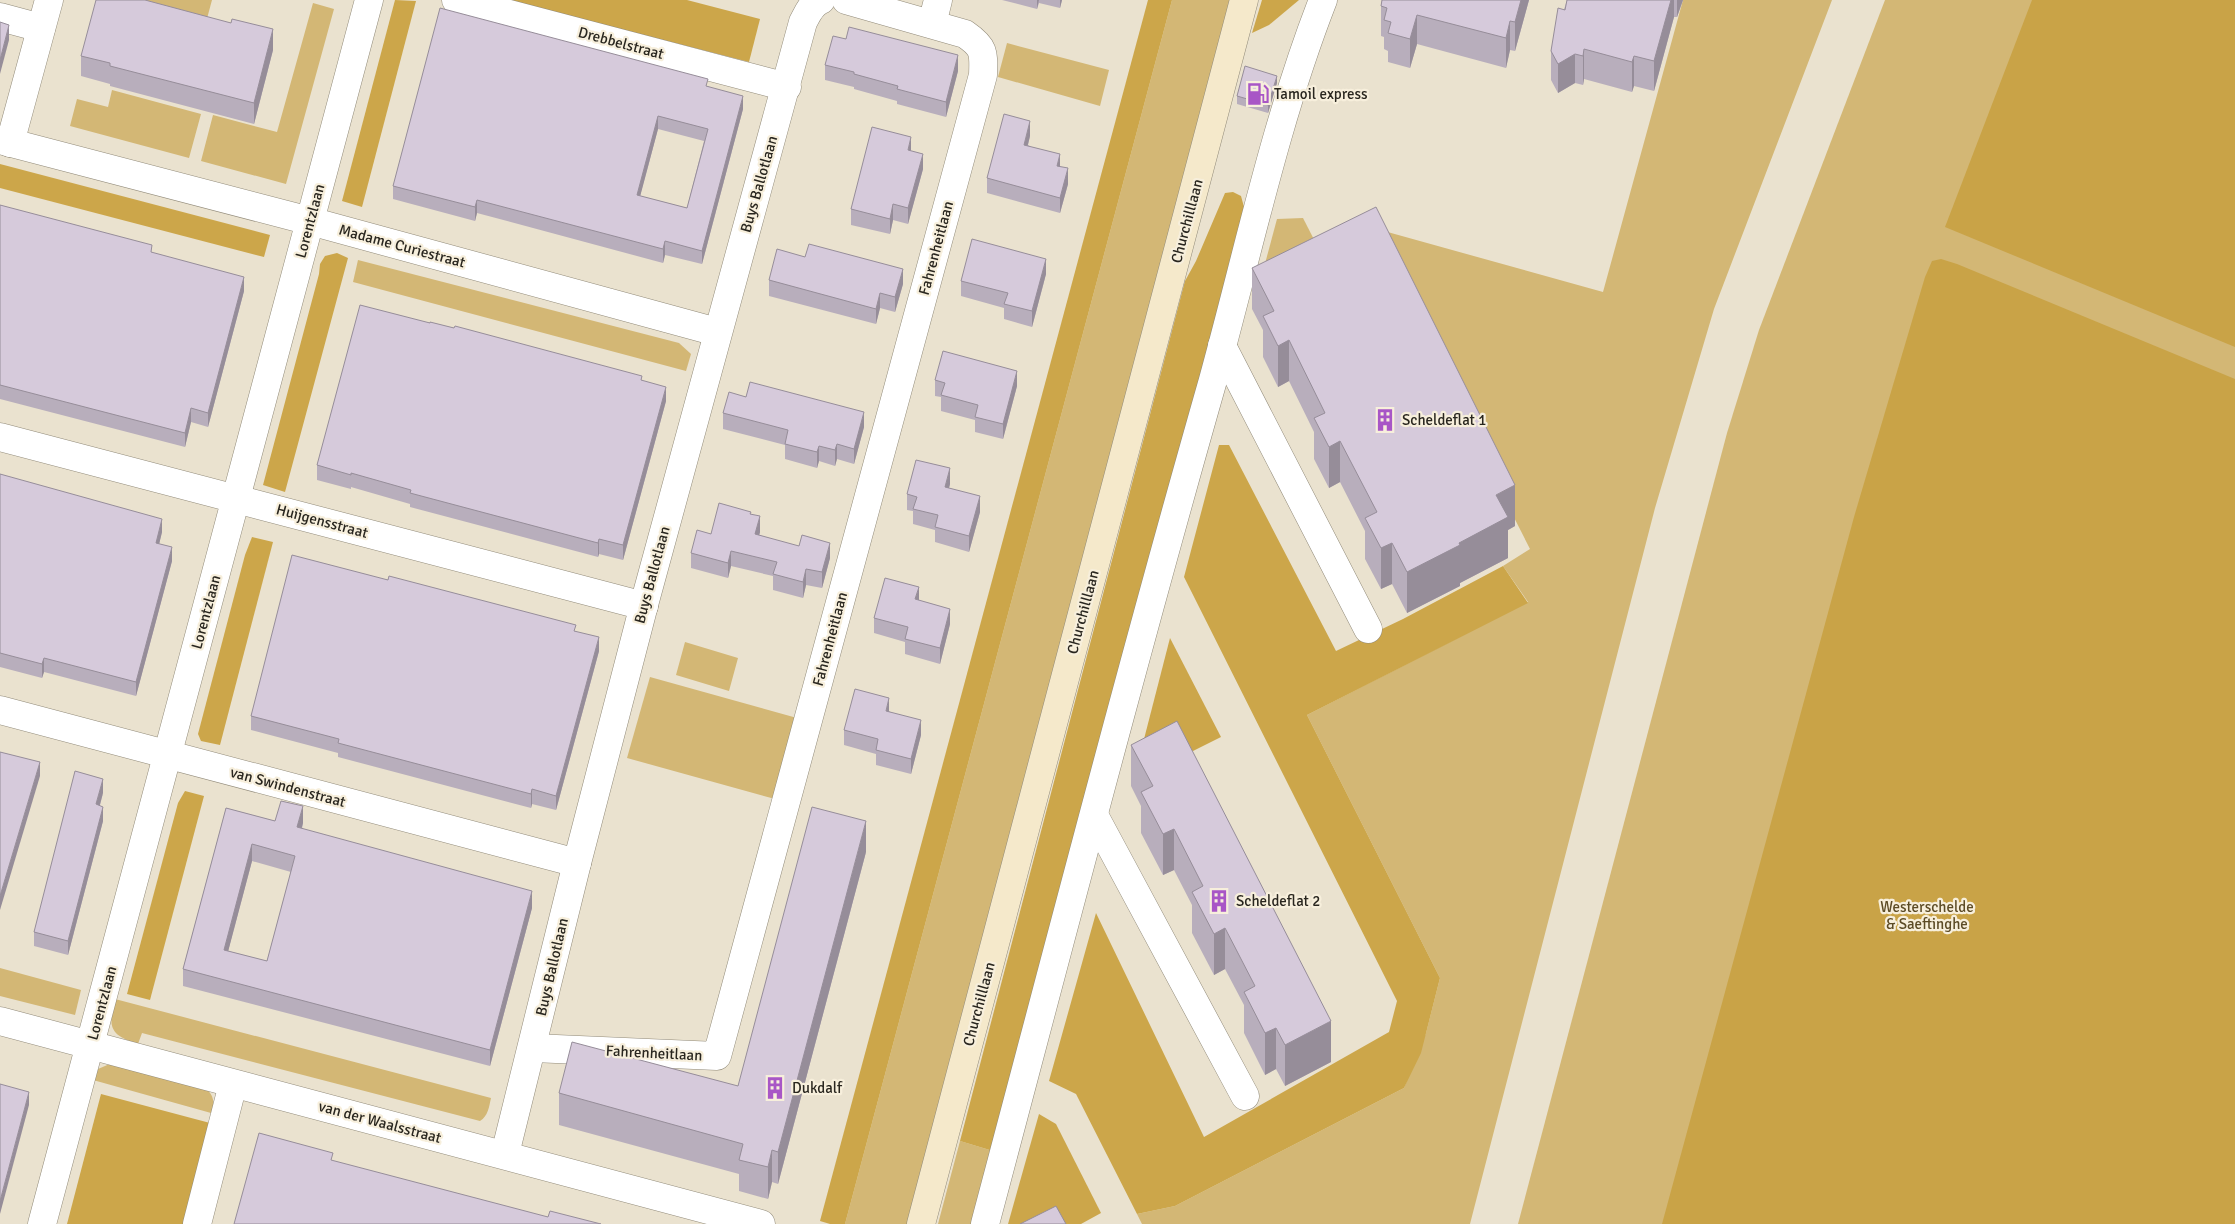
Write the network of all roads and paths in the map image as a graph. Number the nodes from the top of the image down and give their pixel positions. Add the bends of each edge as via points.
1 (48, 0) edge
2 (369, 0) edge
3 (456, 0) edge
4 (846, 0) edge
5 (1244, 0) edge
6 (1323, 0) edge
7 (819, 1) edge
8 (935, 12) edge
9 (0, 17) edge
10 (41, 28) junction
11 (786, 87) junction
12 (5, 141) edge
13 (310, 221) junction
14 (717, 332) junction
15 (1222, 346) junction
16 (0, 437) edge
17 (236, 499) junction
18 (644, 606) junction
19 (1368, 629) dead end
20 (0, 710) edge
21 (167, 755) junction
22 (1095, 817) junction
23 (577, 863) junction
24 (0, 1021) edge
25 (91, 1045) junction
26 (533, 1048) junction
27 (233, 1084) junction
28 (1245, 1096) dead end
29 (505, 1154) junction
30 (678, 1214) edge
31 (42, 1224) edge
32 (197, 1224) edge
33 (760, 1224) edge
34 (921, 1224) edge
35 (985, 1224) edge

1 - 10 street
2 - 13 street, Lorentzlaan
3 - 11 street, Drebbelstraat
4 - 8 street
5 - 34 main road, Churchilllaan
6 - 15 street via 1280,126
7 - 11 street, Buys Ballotlaan via 804,22
8 - 26 street, Fahrenheitlaan via 980,44 984,56 983,75 717,1056
9 - 10 street
10 - 12 street
11 - 14 street, Buys Ballotlaan
12 - 13 street, Madame Curiestraat
13 - 14 street, Madame Curiestraat
13 - 17 street, Lorentzlaan
14 - 18 street, Buys Ballotlaan
15 - 19 street
15 - 22 street via 1150,601
16 - 17 street, Huijgensstraat
17 - 18 street, Huijgensstraat
17 - 21 street, Lorentzlaan
18 - 23 street, Buys Ballotlaan
20 - 21 street, van Swindenstraat
21 - 23 street, van Swindenstraat
21 - 25 street, Lorentzlaan
22 - 28 street
22 - 35 street
23 - 26 street, Buys Ballotlaan
24 - 25 street, van der Waalsstraat
25 - 27 street, van der Waalsstraat
25 - 31 street, Lorentzlaan
26 - 29 street, Buys Ballotlaan
27 - 29 street, van der Waalsstraat
27 - 32 street
29 - 30 street, van der Waalsstraat
30 - 33 street, van der Waalsstraat

